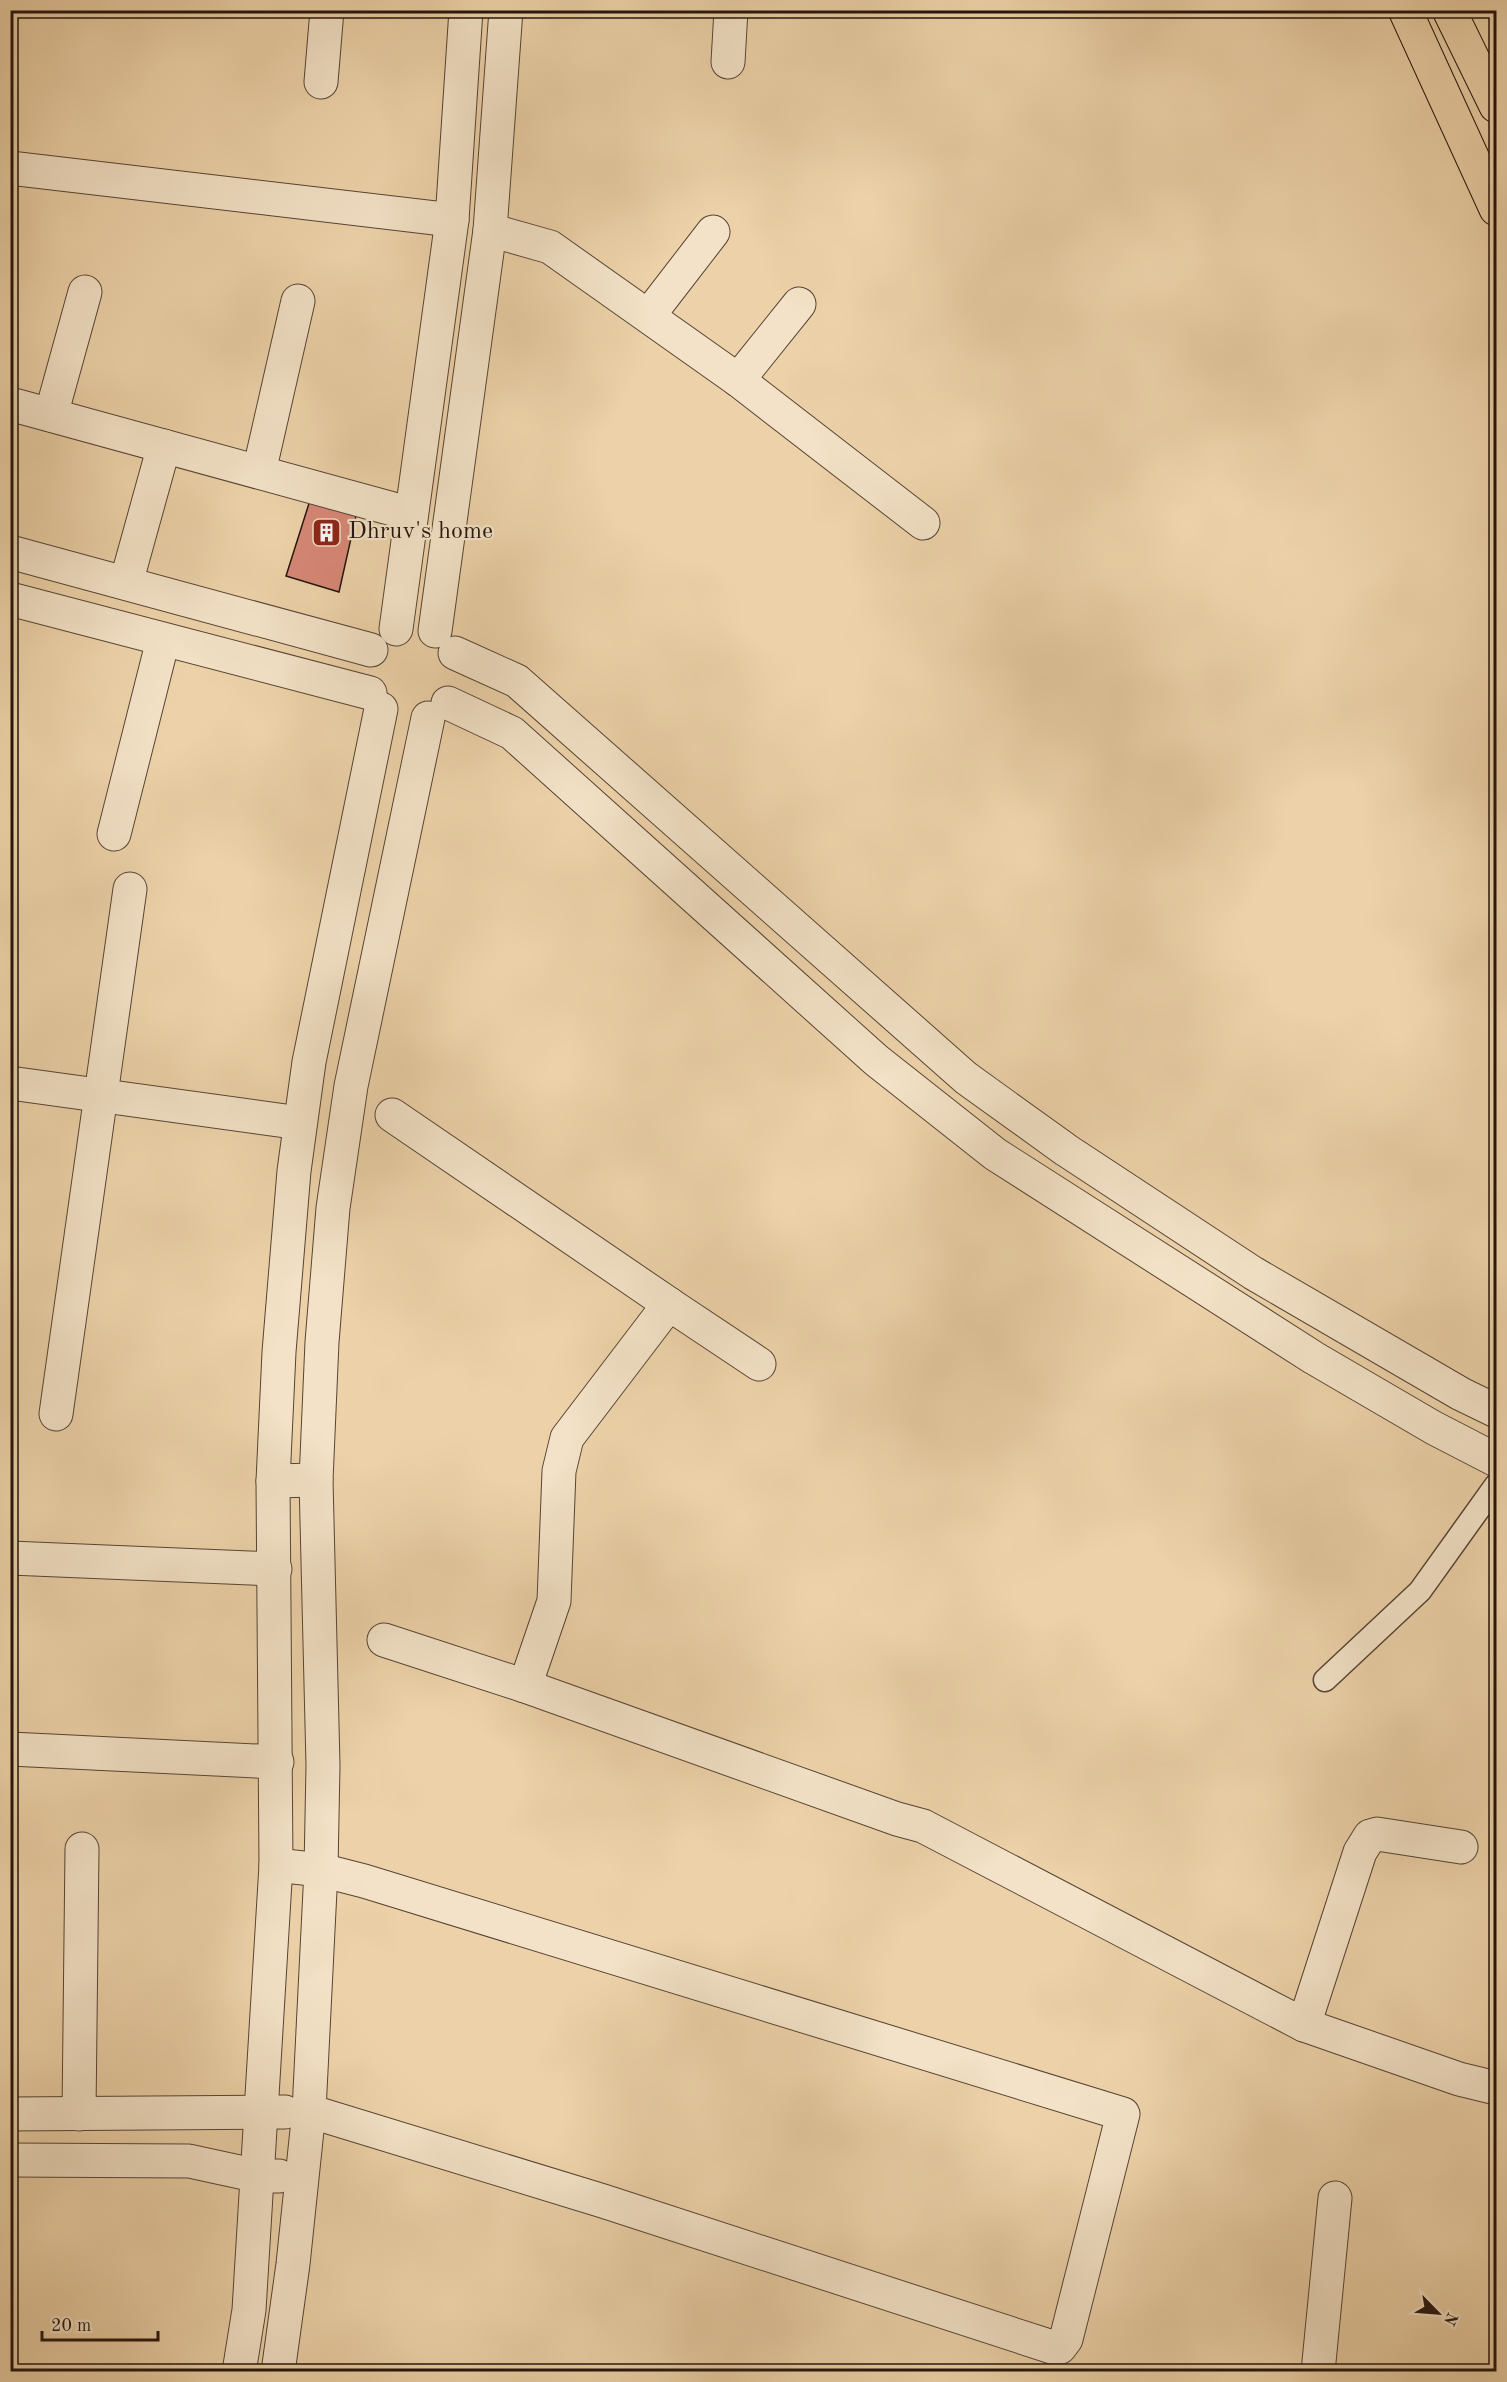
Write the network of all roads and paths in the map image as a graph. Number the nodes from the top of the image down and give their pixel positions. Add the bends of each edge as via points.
1 (327, 10) edge
2 (466, 10) edge
3 (506, 10) edge
4 (731, 10) edge
5 (1405, 10) edge
6 (1449, 10) edge
7 (728, 62) dead end
8 (321, 82) dead end
9 (1497, 106) edge
10 (10, 168) edge
11 (1497, 209) edge
12 (452, 220) junction
13 (490, 230) junction
14 (713, 232) dead end
15 (85, 292) dead end
16 (298, 301) dead end
17 (799, 304) dead end
18 (649, 315) junction
19 (738, 380) junction
20 (10, 404) edge
21 (51, 415) junction
22 (164, 446) junction
23 (259, 472) junction
24 (411, 514) junction
25 (923, 523) dead end
26 (10, 552) edge
27 (126, 583) junction
28 (10, 599) edge
29 (396, 628) junction
30 (163, 640) junction
31 (445, 642) junction
32 (371, 651) junction
33 (375, 701) junction
34 (438, 711) junction
35 (114, 834) dead end
36 (129, 889) dead end
37 (10, 1083) edge
38 (100, 1095) junction
39 (393, 1115) dead end
40 (300, 1124) junction
41 (669, 1304) junction
42 (759, 1364) dead end
43 (1497, 1411) edge
44 (56, 1414) dead end
45 (1497, 1460) edge
46 (316, 1480) junction
47 (273, 1481) junction
48 (1497, 1485) edge
49 (10, 1558) edge
50 (275, 1569) junction
51 (384, 1641) dead end
52 (1326, 1680) dead end
53 (525, 1686) junction
54 (10, 1749) edge
55 (277, 1762) junction
56 (1461, 1847) dead end
57 (82, 1849) dead end
58 (276, 1865) junction
59 (321, 1870) junction
60 (1304, 2025) junction
61 (1497, 2088) edge
62 (309, 2111) junction
63 (262, 2112) junction
64 (10, 2114) edge
65 (79, 2114) junction
66 (10, 2160) edge
67 (258, 2176) junction
68 (302, 2176) junction
69 (1335, 2198) dead end
70 (239, 2372) edge
71 (278, 2372) edge
72 (1318, 2372) edge

1 - 8 street
2 - 12 street
3 - 13 street
4 - 7 street
5 - 11 main road
6 - 9 main road
10 - 12 street
12 - 24 street
13 - 18 street via 550,247
13 - 31 street
14 - 18 street
15 - 21 street
16 - 23 street
17 - 19 street
18 - 19 street
19 - 25 street
20 - 21 street
21 - 22 street
22 - 23 street
22 - 27 street
23 - 24 street
24 - 29 street
26 - 27 street
27 - 32 street
28 - 30 street
29 - 31 street via 415,625
29 - 32 street via 383,635
30 - 33 street
30 - 35 street
31 - 34 street via 459,666 459,679 455,692
31 - 43 street via 517,681 966,1078 1066,1150 1253,1273
32 - 33 street via 364,671
33 - 34 street via 388,715 408,720
33 - 40 street
34 - 45 street via 512,733 876,1060 995,1154 1314,1358
34 - 46 street via 351,1086 335,1197 322,1342
36 - 38 street
37 - 38 street
38 - 40 street
38 - 44 street
39 - 41 street
40 - 47 street via 279,1352
41 - 42 street
41 - 53 street via 567,1438 559,1471 554,1601
46 - 47 street
46 - 59 street via 323,1765
47 - 50 street
48 - 52 lane via 1420,1591
49 - 50 street
50 - 55 street
51 - 53 street
53 - 60 street via 923,1826
54 - 55 street
55 - 58 street
56 - 60 street via 1370,1836 1360,1852
57 - 65 street
58 - 59 street
58 - 63 street
59 - 62 street
59 - 62 street via 1123,2114 1066,2339 1060,2347 1052,2347 603,2201
60 - 61 street via 1459,2079
62 - 63 street
62 - 68 street
63 - 65 street
63 - 67 street
64 - 65 street
66 - 67 street via 189,2161
67 - 68 street
67 - 70 street via 249,2310
68 - 71 street
69 - 72 street

